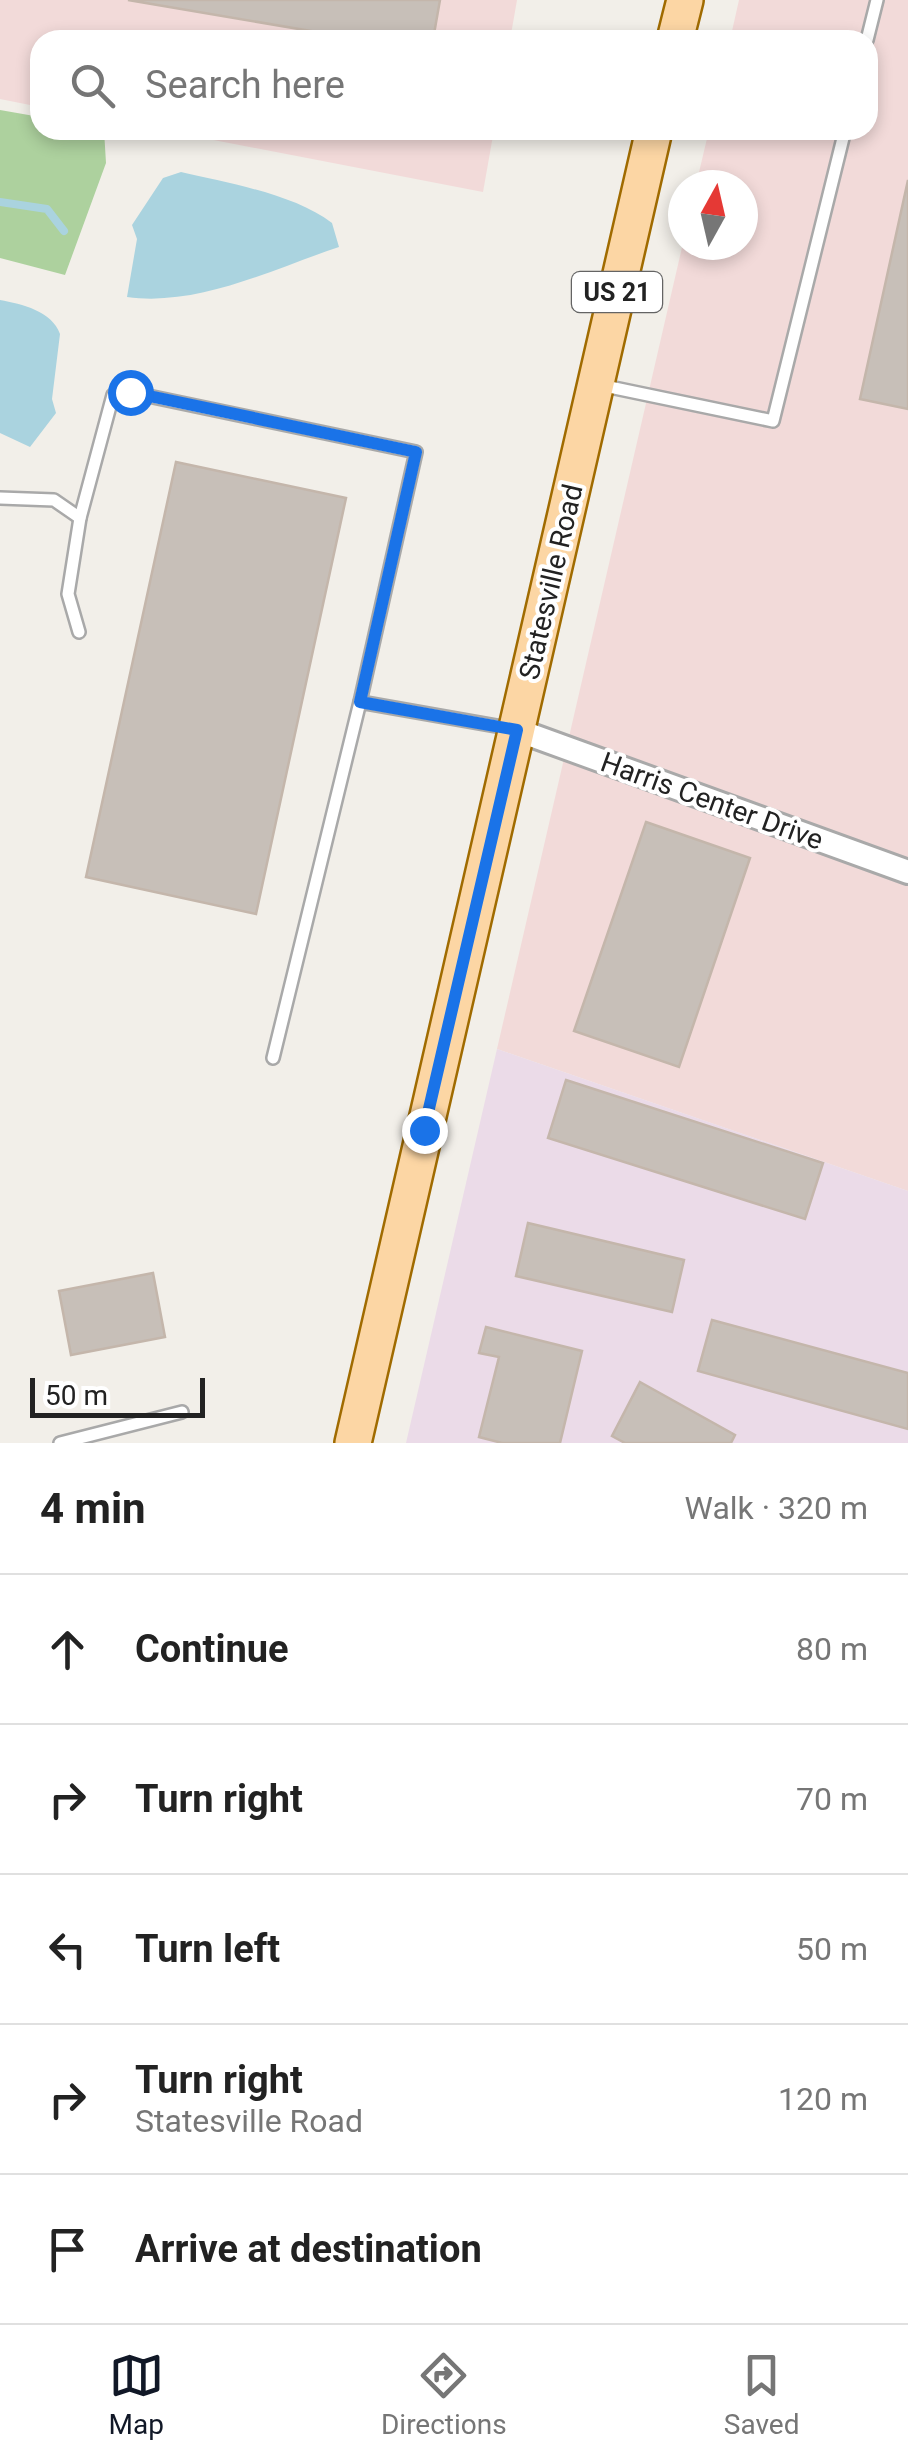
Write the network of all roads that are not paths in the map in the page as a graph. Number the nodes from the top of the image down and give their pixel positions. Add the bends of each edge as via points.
1 (685, 0) edge
2 (878, 0) edge
3 (678, 30) edge
4 (870, 30) edge
5 (652, 140) edge
6 (843, 140) edge
7 (596, 384) junction
8 (0, 498) edge
9 (80, 518) junction
10 (78, 632) dead end
11 (360, 702) junction
12 (517, 730) junction
13 (908, 872) edge
14 (273, 1058) dead end
15 (182, 1412) dead end
16 (60, 1443) edge
17 (353, 1443) edge

1 - 3 main road
2 - 4 lane
5 - 7 main road, Statesville Road / US 21
6 - 7 lane via 773,421
7 - 12 main road, Statesville Road / US 21
8 - 9 lane via 54,500
9 - 10 lane via 68,594
9 - 11 lane via 113,396 130,392 416,452
11 - 12 lane
11 - 14 lane
12 - 13 street, Harris Center Drive
12 - 17 main road, Statesville Road / US 21
15 - 16 lane

